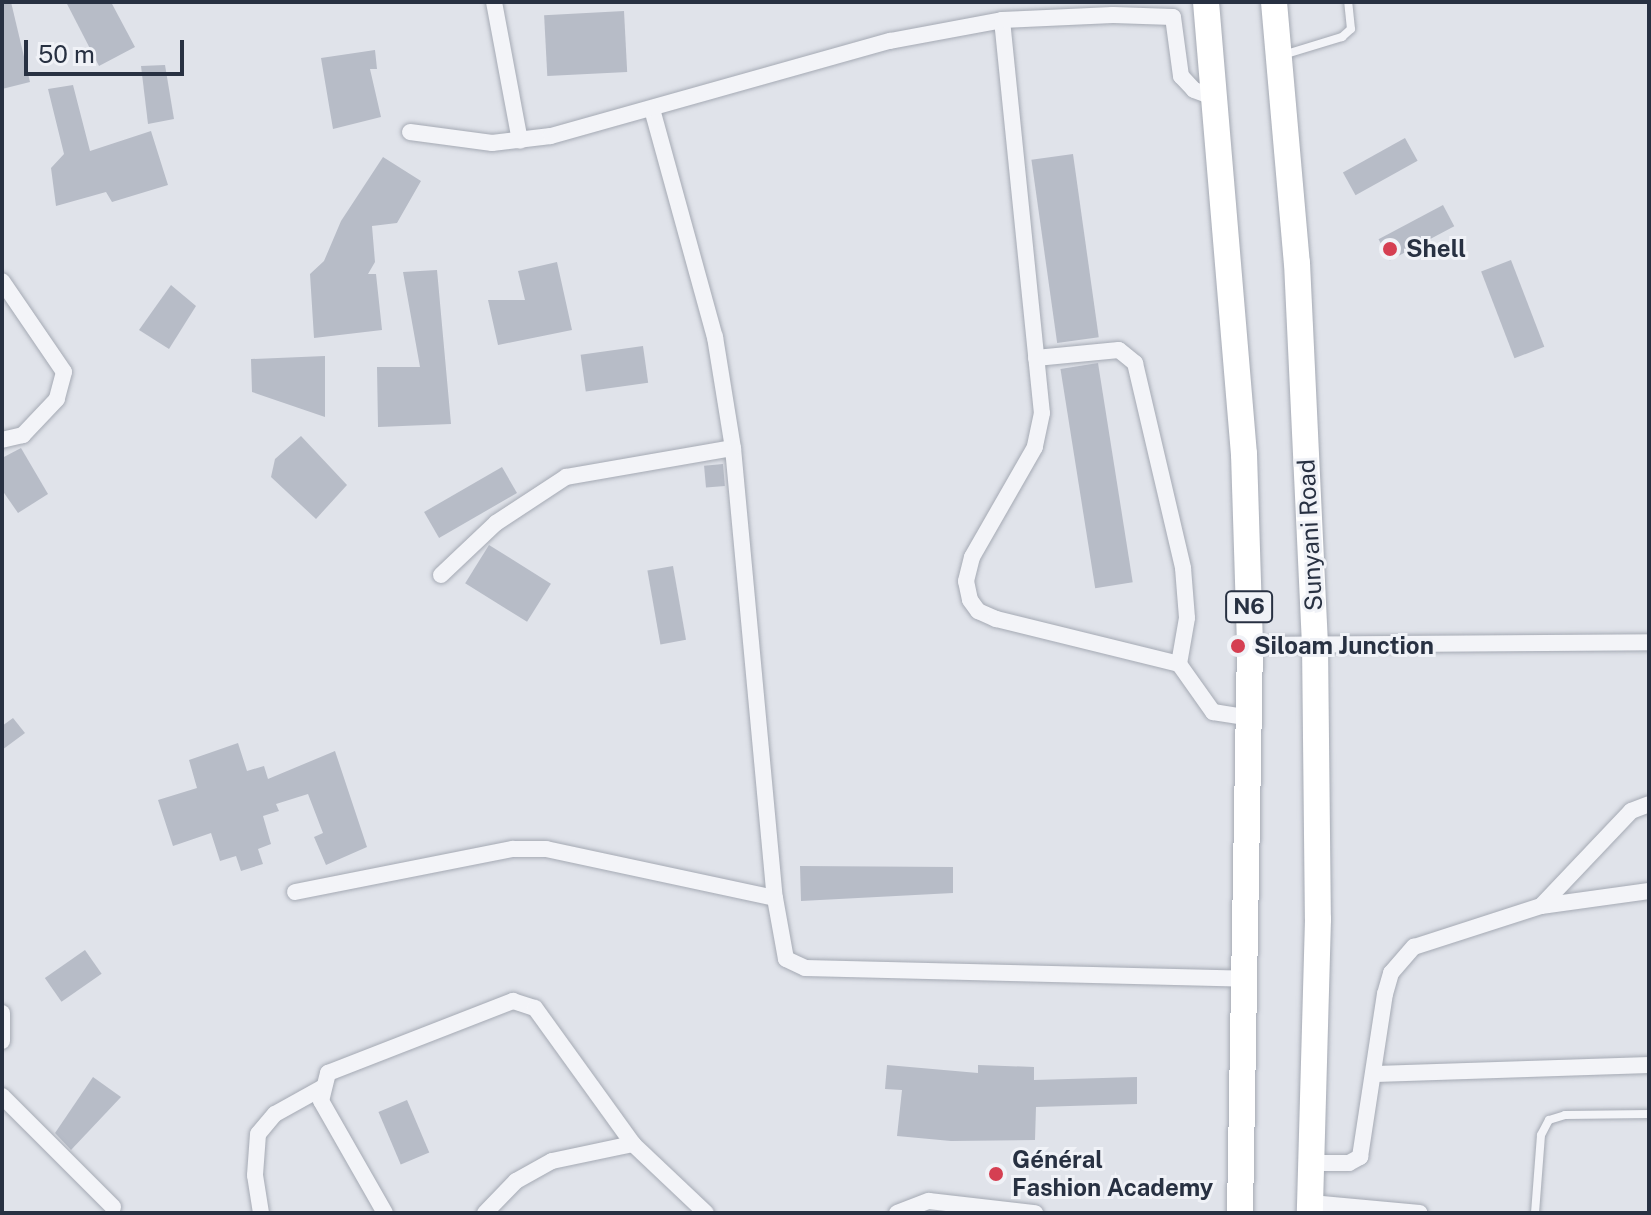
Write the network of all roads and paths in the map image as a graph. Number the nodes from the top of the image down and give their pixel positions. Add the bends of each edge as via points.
1 (494, 2) edge
2 (1206, 2) edge
3 (1274, 2) edge
4 (1348, 2) edge
5 (1172, 9) edge
6 (1002, 20) junction
7 (1279, 56) junction
8 (1216, 98) junction
9 (652, 109) junction
10 (410, 132) dead end
11 (520, 141) junction
12 (2, 281) edge
13 (1036, 358) junction
14 (2, 440) edge
15 (733, 448) junction
16 (441, 575) dead end
17 (1649, 642) edge
18 (1315, 643) junction
19 (1250, 645) junction
20 (1179, 664) junction
21 (1249, 718) junction
22 (1649, 804) edge
23 (1649, 891) edge
24 (295, 892) dead end
25 (775, 898) junction
26 (1541, 906) junction
27 (1247, 979) junction
28 (2, 1013) edge
29 (2, 1041) edge
30 (1649, 1065) edge
31 (1376, 1074) junction
32 (322, 1088) junction
33 (2, 1096) edge
34 (1649, 1114) edge
35 (633, 1144) junction
36 (1312, 1163) junction
37 (113, 1207) dead end
38 (1310, 1208) edge
39 (261, 1213) edge
40 (385, 1213) edge
41 (485, 1213) edge
42 (706, 1213) edge
43 (897, 1213) edge
44 (1035, 1213) edge
45 (1240, 1213) edge
46 (1420, 1213) edge
47 (1535, 1213) edge

1 - 11 street
2 - 8 main road, N6
3 - 7 main road, Sunyani Road
4 - 7 lane via 1351,29 1342,37
5 - 6 street
5 - 8 street via 1181,76 1194,90
6 - 9 street via 890,41
6 - 13 street
7 - 18 main road, Sunyani Road via 1297,263
8 - 19 main road, N6 via 1244,454
9 - 11 street
9 - 15 street via 715,337
10 - 11 street
12 - 14 street via 64,372 57,399 23,435
13 - 20 street via 1119,350 1135,363 1183,568 1187,618
13 - 20 street via 1040,431 972,557 966,581 970,600 978,611 996,619
15 - 16 street via 566,477 496,523
15 - 25 street
17 - 18 street
18 - 19 street
18 - 36 main road, Sunyani Road via 1318,919
19 - 21 main road, N6
20 - 21 street via 1213,712
21 - 27 main road, N6
22 - 26 street via 1631,811
23 - 26 street
24 - 25 street via 513,849 546,849
25 - 27 street via 782,952 805,968
26 - 31 street via 1414,947 1402,957 1385,994
27 - 45 main road, N6
28 - 29 street
30 - 31 street
31 - 36 street via 1360,1157 1349,1163
32 - 35 street via 328,1073 339,1065 513,1001 535,1008
32 - 39 street via 275,1114 258,1134 255,1175
32 - 40 street via 328,1115
33 - 37 street
34 - 47 lane via 1565,1115 1549,1120 1541,1135
35 - 41 street via 552,1161 516,1181
35 - 42 street
36 - 38 main road, Sunyani Road
38 - 46 street
43 - 44 street via 929,1201

